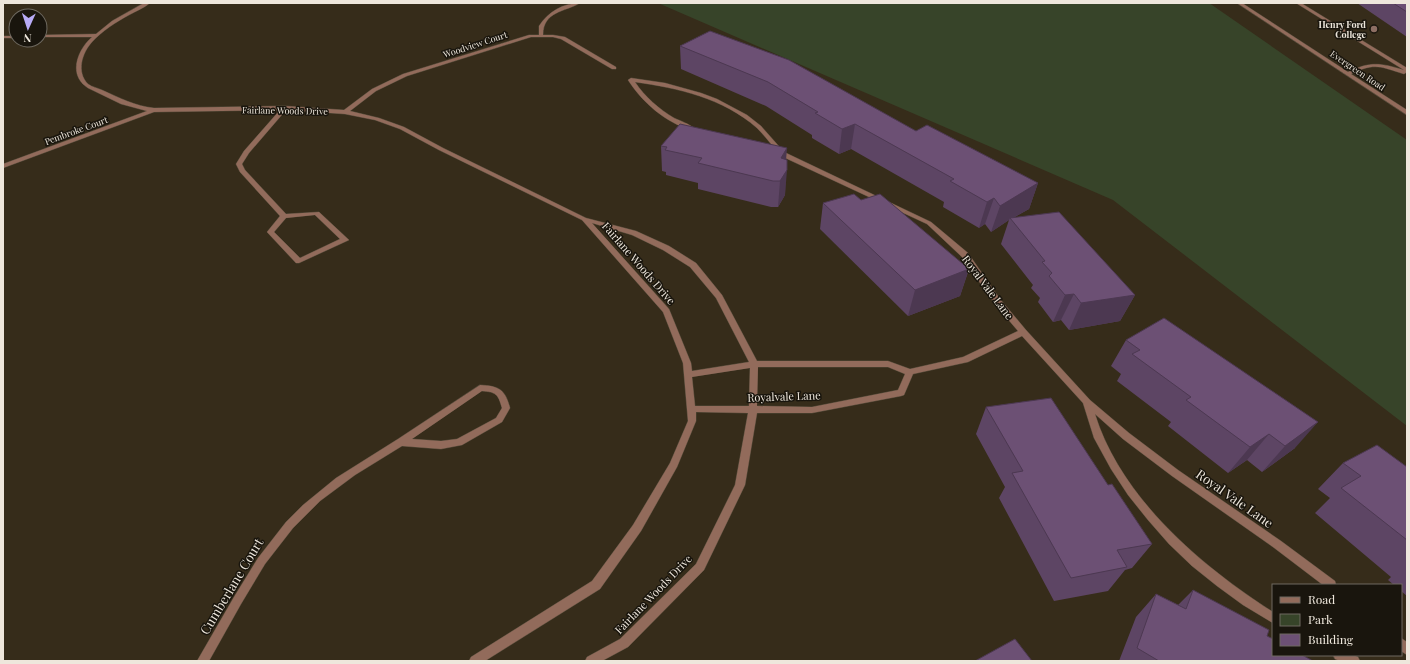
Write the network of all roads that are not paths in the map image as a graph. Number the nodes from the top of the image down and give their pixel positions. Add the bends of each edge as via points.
1 (148, 3) edge
2 (578, 3) edge
3 (1239, 3) edge
4 (1298, 3) edge
5 (97, 35) junction
6 (541, 35) junction
7 (48, 36) edge
8 (614, 68) dead end
9 (1407, 70) edge
10 (1407, 73) edge
11 (1348, 74) junction
12 (285, 108) junction
13 (154, 110) junction
14 (345, 112) junction
15 (1407, 113) edge
16 (698, 131) edge
17 (768, 151) edge
18 (783, 154) junction
19 (3, 166) edge
20 (284, 216) junction
21 (584, 219) junction
22 (1023, 332) junction
23 (754, 364) junction
24 (910, 372) junction
25 (688, 375) junction
26 (1087, 402) junction
27 (691, 409) junction
28 (753, 410) junction
29 (401, 442) junction
30 (1330, 584) edge
31 (1272, 617) edge
32 (1342, 656) edge
33 (203, 661) edge
34 (475, 661) edge
35 (591, 661) edge
36 (1354, 661) edge

1 - 5 street, Fairlane Woods Drive
2 - 6 street via 551,14 541,26
3 - 11 street, Evergreen Road
4 - 9 street
5 - 7 street
5 - 13 street, Fairlane Woods Drive via 80,57 78,69 82,80 88,86 122,103
6 - 8 street, Woodview Court via 563,38
6 - 14 street, Woodview Court via 519,38 406,76 374,90
10 - 11 street via 1380,64 1368,64
11 - 15 street, Evergreen Road
12 - 13 street, Fairlane Woods Drive
12 - 14 street, Fairlane Woods Drive
12 - 20 street via 246,152 239,164 242,171
13 - 19 street, Pembroke Court
14 - 21 street, Fairlane Woods Drive via 402,128
16 - 18 street, Royal Vale Lane via 665,115 650,104 631,80 655,82 678,88 704,95 725,105 759,127
17 - 18 street, Royal Vale Lane
18 - 22 street, Royal Vale Lane via 929,224 965,255
20 - 20 street via 316,213 345,240 299,261 270,232
21 - 23 street, Fairlane Woods Drive via 634,233 666,248 693,265 719,297
21 - 25 street, Fairlane Woods Drive via 666,311 687,363
22 - 24 street via 965,360
22 - 26 street, Royal Vale Lane
23 - 24 street via 888,364
23 - 25 street
23 - 28 street, Fairlane Woods Drive
24 - 28 street, Royalvale Lane via 901,393 812,410
25 - 27 street, Fairlane Woods Drive
26 - 30 street, Royal Vale Lane via 1175,473
26 - 31 street, Royal Vale Lane via 1099,437 1122,479 1155,523 1202,568
27 - 28 street, Royalvale Lane
27 - 34 street, Fairlane Woods Drive via 692,421 674,464 637,528 596,585
28 - 35 street, Fairlane Woods Drive via 740,485 700,567 624,643
29 - 29 street, Cumberlane Court via 480,388 495,388 504,396 506,408 499,420 459,442 441,445
29 - 33 street, Cumberlane Court via 336,483 307,507 280,535 257,566
32 - 36 street

